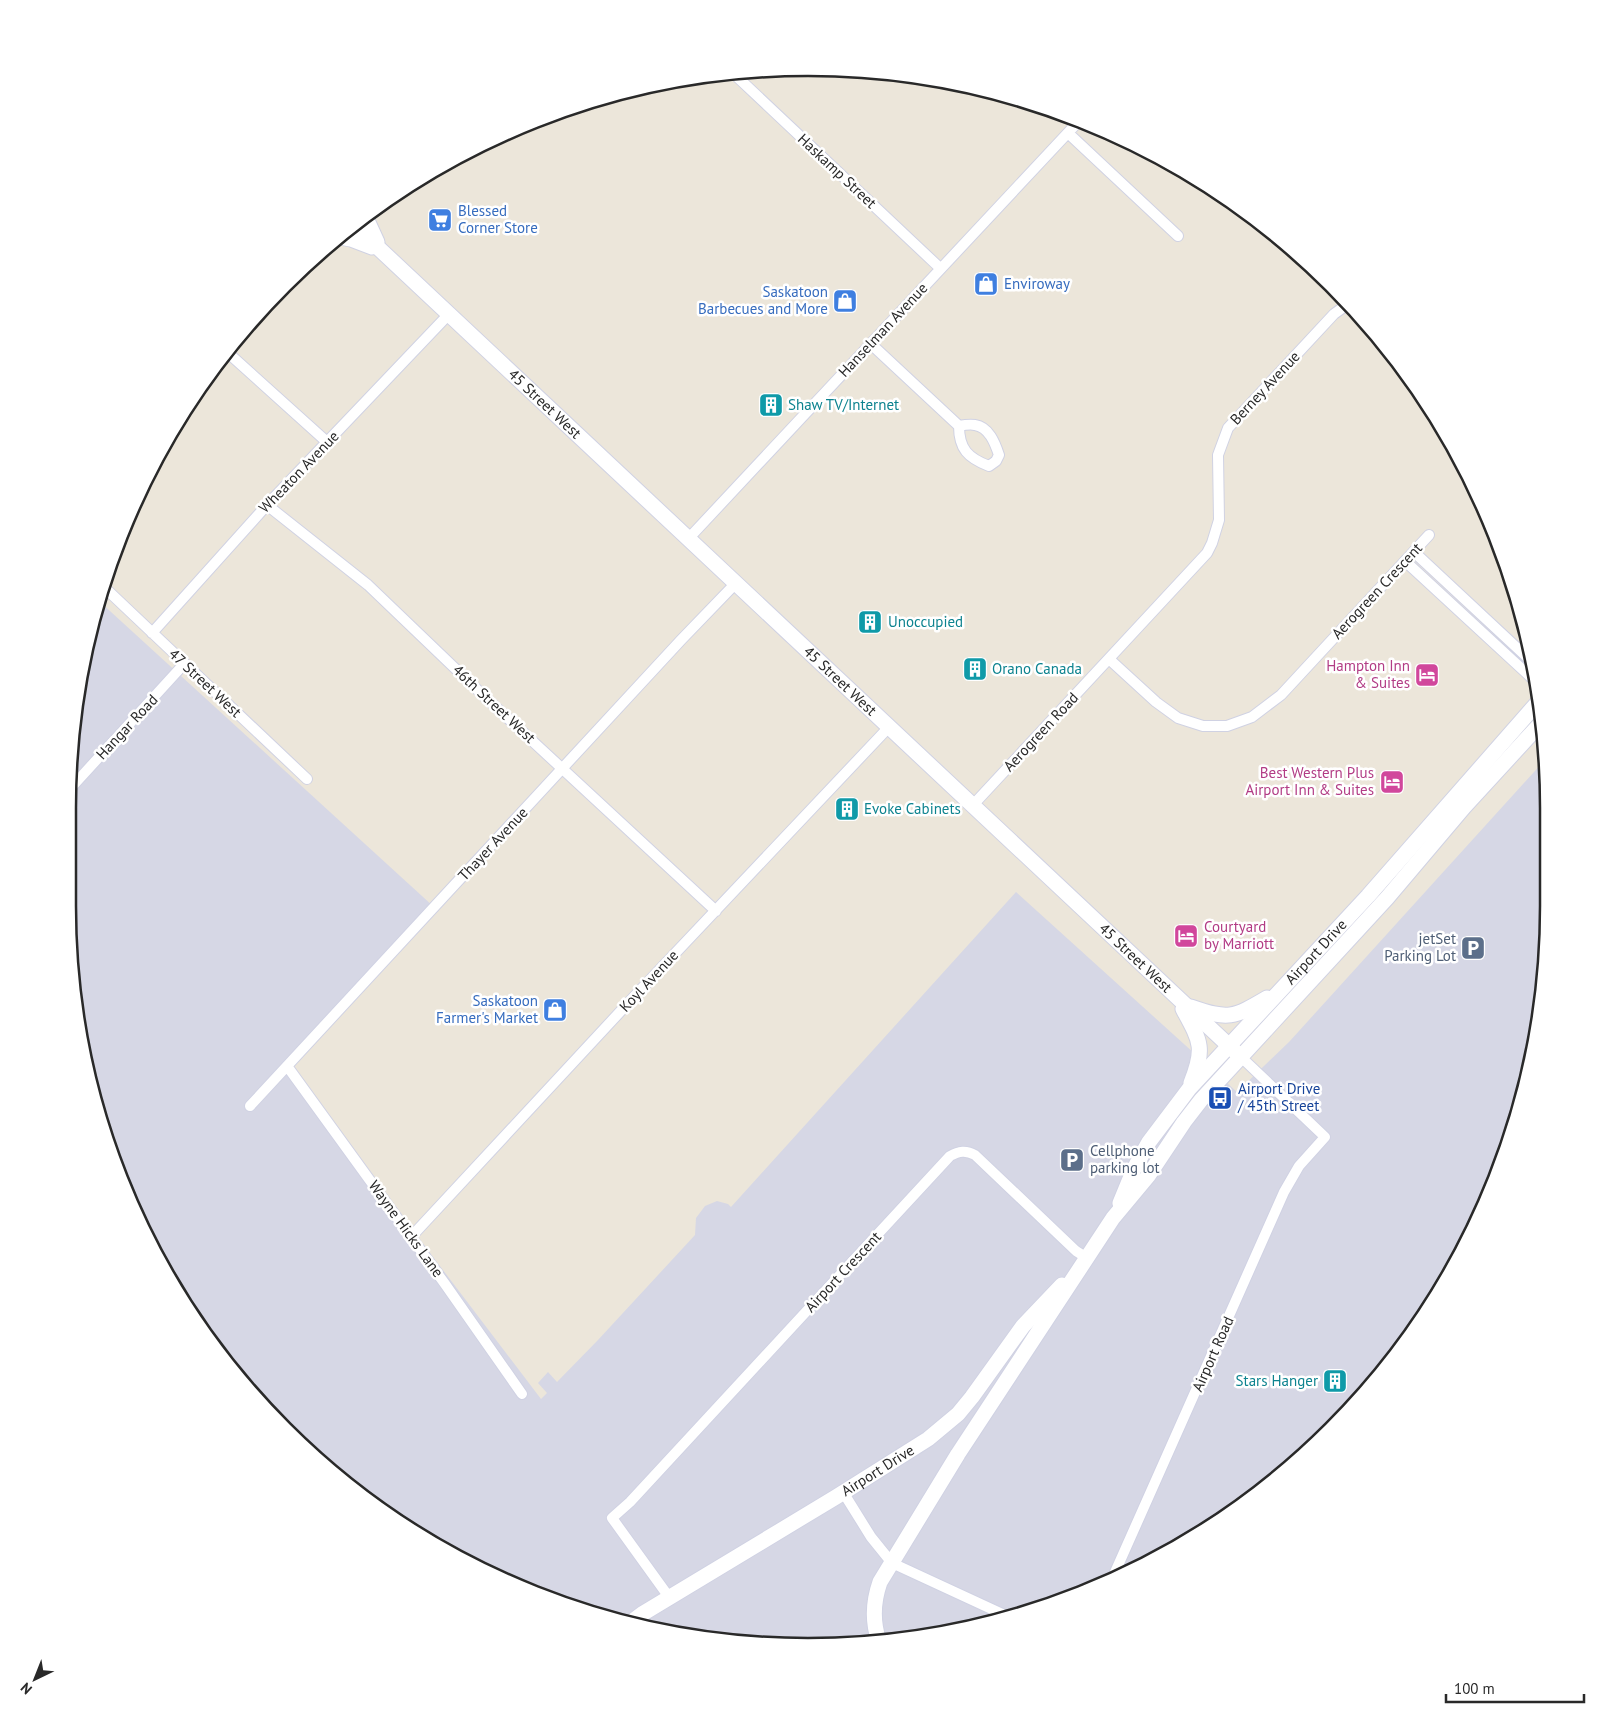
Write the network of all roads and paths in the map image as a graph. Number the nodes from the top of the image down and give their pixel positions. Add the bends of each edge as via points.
1 (740, 80) edge
2 (1074, 127) edge
3 (1068, 133) junction
4 (368, 223) edge
5 (359, 230) edge
6 (1178, 236) dead end
7 (349, 239) edge
8 (380, 250) junction
9 (940, 268) junction
10 (1342, 309) edge
11 (449, 314) junction
12 (871, 344) junction
13 (232, 357) edge
14 (959, 426) junction
15 (327, 442) junction
16 (267, 505) junction
17 (1429, 535) dead end
18 (688, 538) junction
19 (1414, 552) junction
20 (1405, 562) junction
21 (736, 583) junction
22 (109, 592) edge
23 (152, 633) junction
24 (1523, 654) edge
25 (1109, 659) junction
26 (184, 664) junction
27 (1527, 674) edge
28 (1532, 709) edge
29 (889, 727) junction
30 (1535, 730) edge
31 (563, 768) junction
32 (307, 779) dead end
33 (77, 781) edge
34 (973, 805) junction
35 (716, 911) junction
36 (1282, 989) junction
37 (1182, 1001) junction
38 (1229, 1046) junction
39 (1241, 1057) junction
40 (287, 1066) junction
41 (1189, 1089) junction
42 (250, 1106) dead end
43 (1325, 1137) joint
44 (1113, 1218) junction
45 (411, 1237) junction
46 (1085, 1261) junction
47 (522, 1394) dead end
48 (843, 1492) junction
49 (892, 1563) junction
50 (1116, 1569) edge
51 (669, 1597) junction
52 (999, 1612) edge
53 (638, 1618) edge
54 (877, 1634) edge

1 - 9 street, Haskamp Street
2 - 3 street, Hanselman Avenue
3 - 6 street
3 - 9 street, Hanselman Avenue
4 - 8 main road
5 - 8 main road, 45 Street West
7 - 8 main road
8 - 11 main road, 45 Street West
9 - 12 street, Hanselman Avenue
10 - 25 street, Berney Avenue via 1228,428 1218,455 1219,520 1212,543
11 - 15 street, Wheaton Avenue
11 - 18 main road, 45 Street West
12 - 14 street
12 - 18 street, Hanselman Avenue
13 - 15 street
14 - 14 street via 959,439 966,452 989,466 996,461 999,455 987,431 975,425
15 - 16 street, Wheaton Avenue
16 - 23 street, Wheaton Avenue
16 - 31 street, 46th Street West via 368,585
17 - 19 street, Aerogreen Crescent
18 - 21 main road, 45 Street West
19 - 20 street, Aerogreen Crescent
19 - 24 street
20 - 25 street, Aerogreen Crescent via 1276,700 1252,717 1227,726 1203,726 1178,718
20 - 27 street
21 - 29 main road, 45 Street West
21 - 31 street, Thayer Avenue
22 - 23 street, 47 Street West
23 - 26 street, 47 Street West
25 - 34 street, Aerogreen Road
26 - 32 street, 47 Street West
26 - 33 street, Hangar Road
28 - 36 main road, Airport Drive
29 - 34 main road, 45 Street West
29 - 35 street, Koyl Avenue
30 - 39 main road, Airport Drive
31 - 35 street, 46th Street West
31 - 40 street, Thayer Avenue
34 - 37 main road, 45 Street West
35 - 45 street, Koyl Avenue
36 - 37 main road via 1232,1016 1218,1016
36 - 38 main road, Airport Drive
37 - 38 main road, 45 Street West
37 - 41 main road via 1200,1048
38 - 39 main road, 45 Street West
38 - 41 main road, Airport Drive
39 - 43 street, 45 Street West
39 - 44 main road, Airport Drive via 1190,1115 1148,1176
40 - 42 street, Thayer Avenue
40 - 45 street, Wayne Hicks Lane
41 - 44 main road, Airport Drive via 1149,1142
43 - 50 street, Airport Road via 1302,1162 1284,1192
44 - 46 main road, Airport Drive
45 - 47 street, Wayne Hicks Lane
46 - 48 main road, Airport Drive via 1022,1326 987,1379 958,1414 928,1439
46 - 49 main road, Airport Drive via 958,1454
46 - 51 street, Airport Crescent via 975,1155 955,1153 948,1158 612,1518
48 - 49 street via 871,1537
48 - 51 main road, Airport Drive
49 - 52 street
49 - 54 main road, Airport Drive via 880,1582 874,1602
51 - 53 main road, Airport Drive

